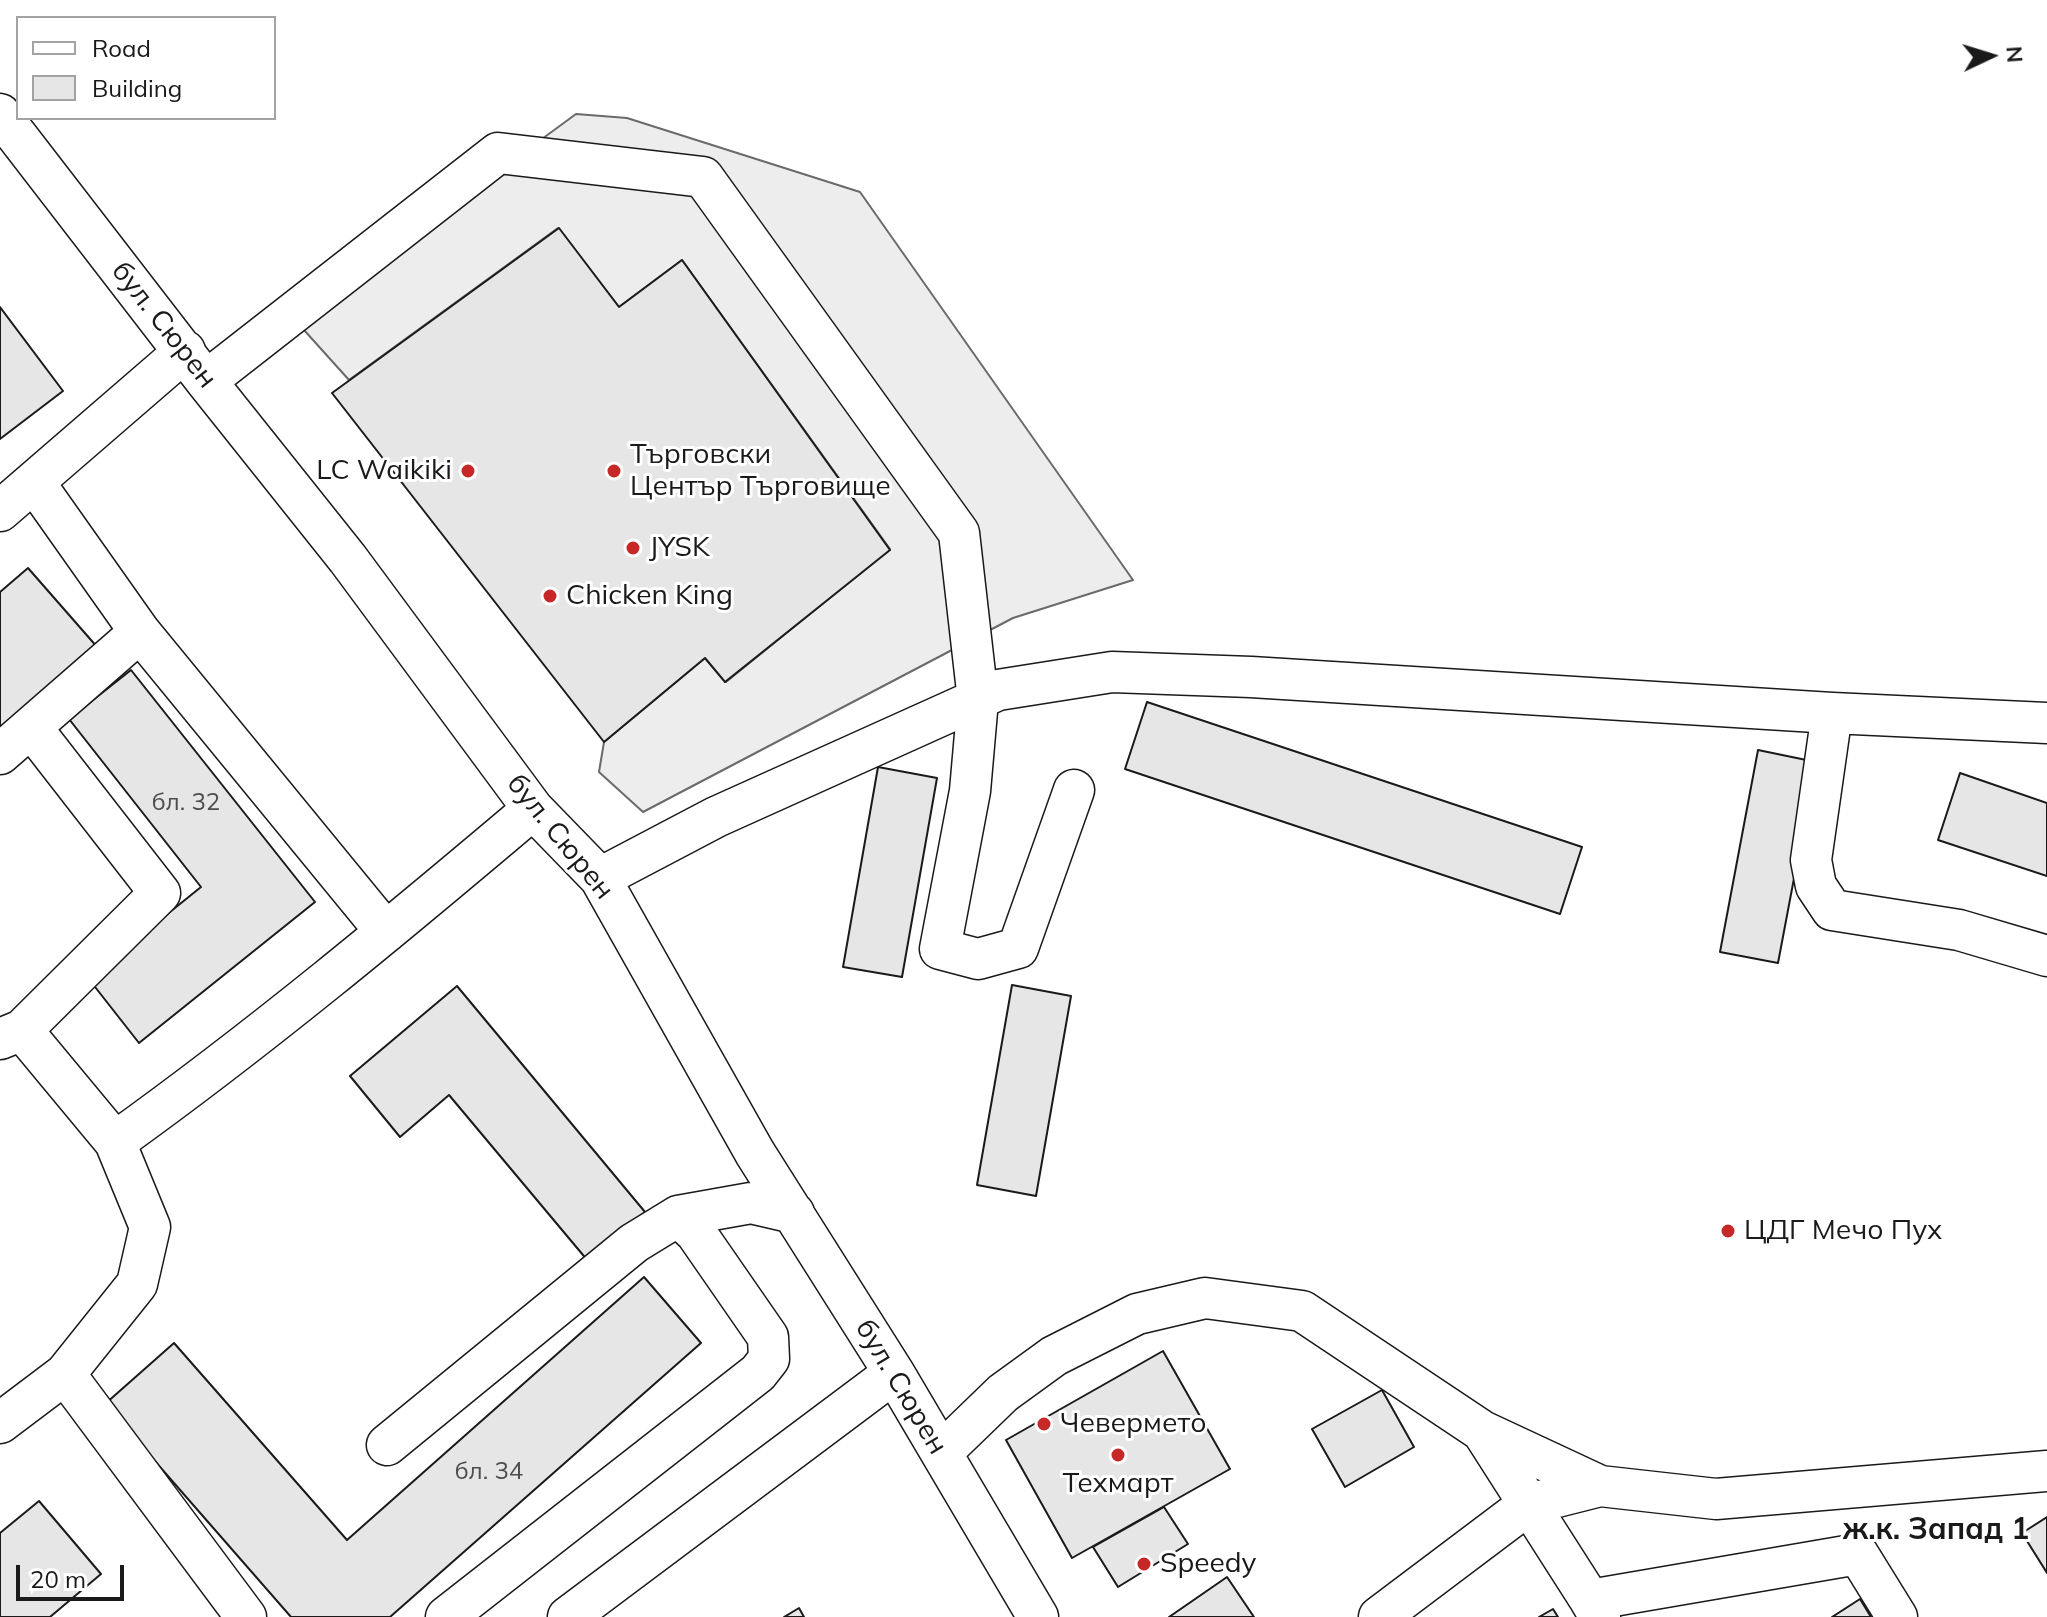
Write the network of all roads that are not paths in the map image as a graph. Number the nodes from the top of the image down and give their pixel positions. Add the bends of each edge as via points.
1 (0, 114) edge
2 (196, 366) junction
3 (34, 482) junction
4 (0, 511) edge
5 (140, 632) junction
6 (978, 700) junction
7 (1832, 713) junction
8 (2047, 723) edge
9 (31, 727) junction
10 (0, 754) edge
11 (1074, 790) dead end
12 (533, 809) junction
13 (600, 878) junction
14 (386, 932) junction
15 (2047, 956) edge
16 (11, 1034) edge
17 (115, 1142) junction
18 (794, 1213) junction
19 (678, 1216) junction
20 (894, 1373) junction
21 (65, 1374) junction
22 (0, 1423) edge
23 (1482, 1431) junction
24 (387, 1445) dead end
25 (942, 1452) junction
26 (2047, 1471) edge
27 (1600, 1486) junction
28 (1529, 1504) junction
29 (1595, 1609) edge
30 (246, 1617) edge
31 (446, 1617) edge
32 (568, 1617) edge
33 (1038, 1617) edge
34 (1379, 1617) edge
35 (1897, 1617) edge

1 - 2 street, бул. Сюрен
2 - 3 street
2 - 6 street via 498,153 703,177 959,533
2 - 12 street, бул. Сюрен via 348,559
3 - 4 street
3 - 5 street
5 - 9 street
5 - 14 street
6 - 7 street via 998,690 1112,672
6 - 11 street via 970,791 940,949 978,959 1018,948
6 - 13 street via 716,817
7 - 8 street
7 - 15 street via 1811,860 1816,886 1832,910 1959,930
9 - 10 street
9 - 16 street via 160,893
12 - 13 street, бул. Сюрен
12 - 14 street
13 - 18 street, бул. Сюрен
14 - 17 street
16 - 17 street
17 - 21 street via 150,1227 137,1284
18 - 19 street via 751,1203
18 - 20 street, бул. Сюрен
19 - 24 street via 634,1243
19 - 31 street via 696,1233 768,1337 769,1359 758,1373
20 - 25 street, бул. Сюрен
20 - 32 street
21 - 22 street
21 - 30 street
23 - 25 street via 1302,1311 1205,1298 1137,1314 1054,1356 1003,1393
23 - 27 street
23 - 28 street
25 - 33 street, бул. Сюрен
26 - 27 street via 1716,1499
27 - 28 street
28 - 29 street
28 - 34 street
29 - 35 street via 1858,1554

